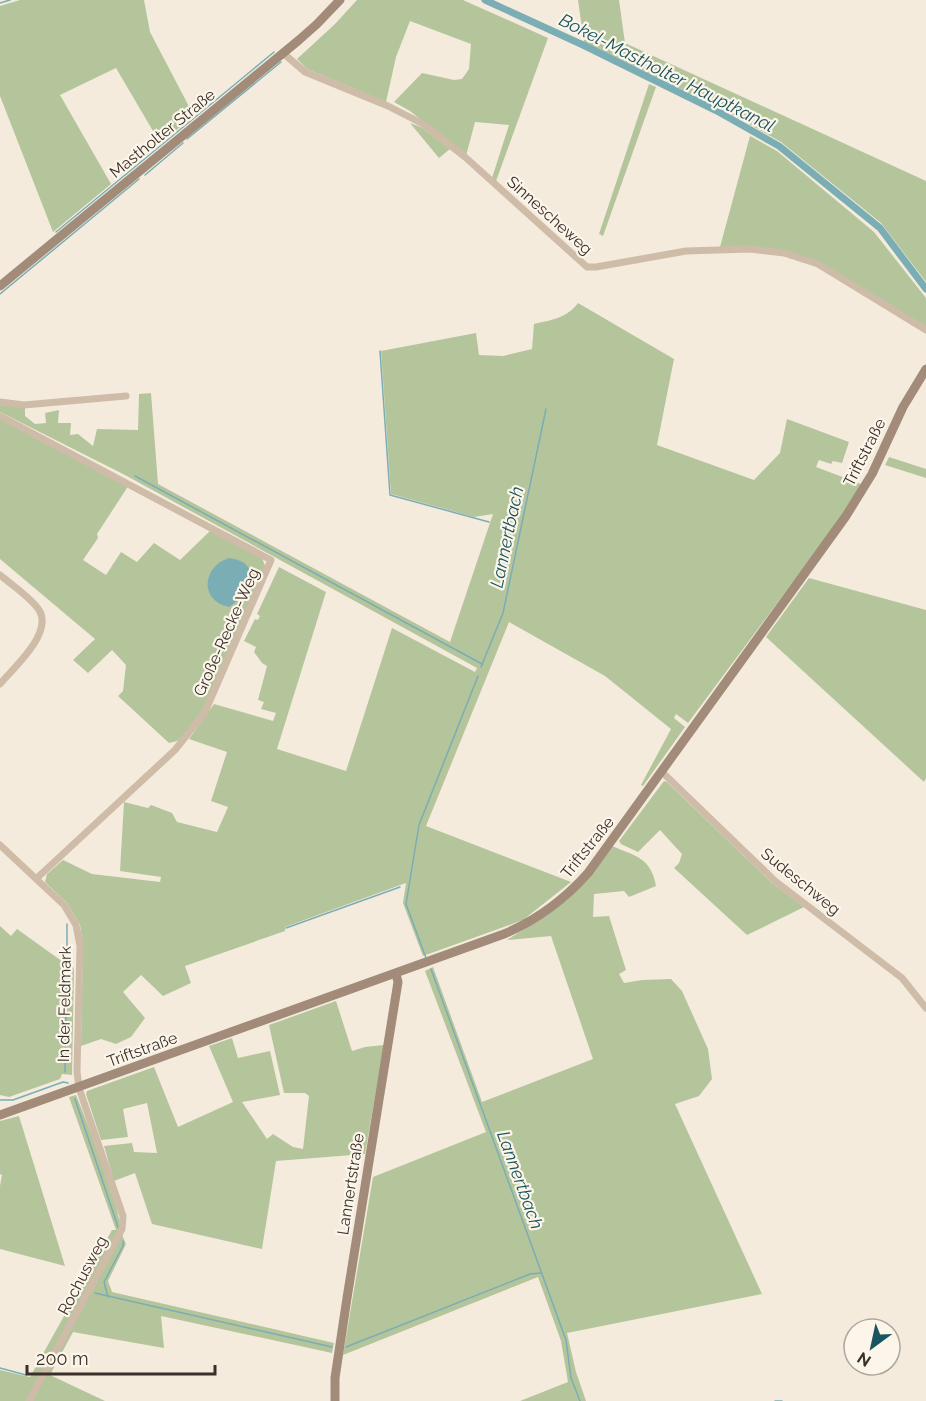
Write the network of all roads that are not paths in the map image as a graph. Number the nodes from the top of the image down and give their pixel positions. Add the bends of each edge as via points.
1 (339, 0) edge
2 (283, 53) junction
3 (0, 286) edge
4 (926, 330) edge
5 (926, 369) edge
6 (126, 396) dead end
7 (0, 402) edge
8 (0, 416) edge
9 (0, 575) edge
10 (0, 684) edge
11 (662, 772) junction
12 (0, 844) edge
13 (37, 878) junction
14 (396, 974) junction
15 (926, 1008) edge
16 (79, 1088) junction
17 (0, 1116) edge
18 (29, 1401) edge
19 (335, 1401) edge

1 - 2 street, Mastholter Straße
2 - 3 street, Mastholter Straße
2 - 4 street, Sinnescheweg via 305,72 423,124 587,267 686,251 750,249 784,253 818,264
5 - 11 street, Triftstraße via 846,516
6 - 7 street via 24,405
8 - 13 street, Große-Recke-Weg via 271,560 196,725 175,750
9 - 10 street via 38,607 44,622 40,636
11 - 14 street, Triftstraße via 588,873 549,910 504,934
11 - 15 street, Sudeschweg via 775,881 902,978
12 - 13 street, In der Feldmark
13 - 16 street, In der Feldmark via 64,905 76,925 80,946
14 - 16 street, Triftstraße
14 - 19 street, Lannertstraße via 398,982 335,1378
16 - 17 street, Triftstraße
16 - 18 street, Rochusweg via 123,1216 122,1229

